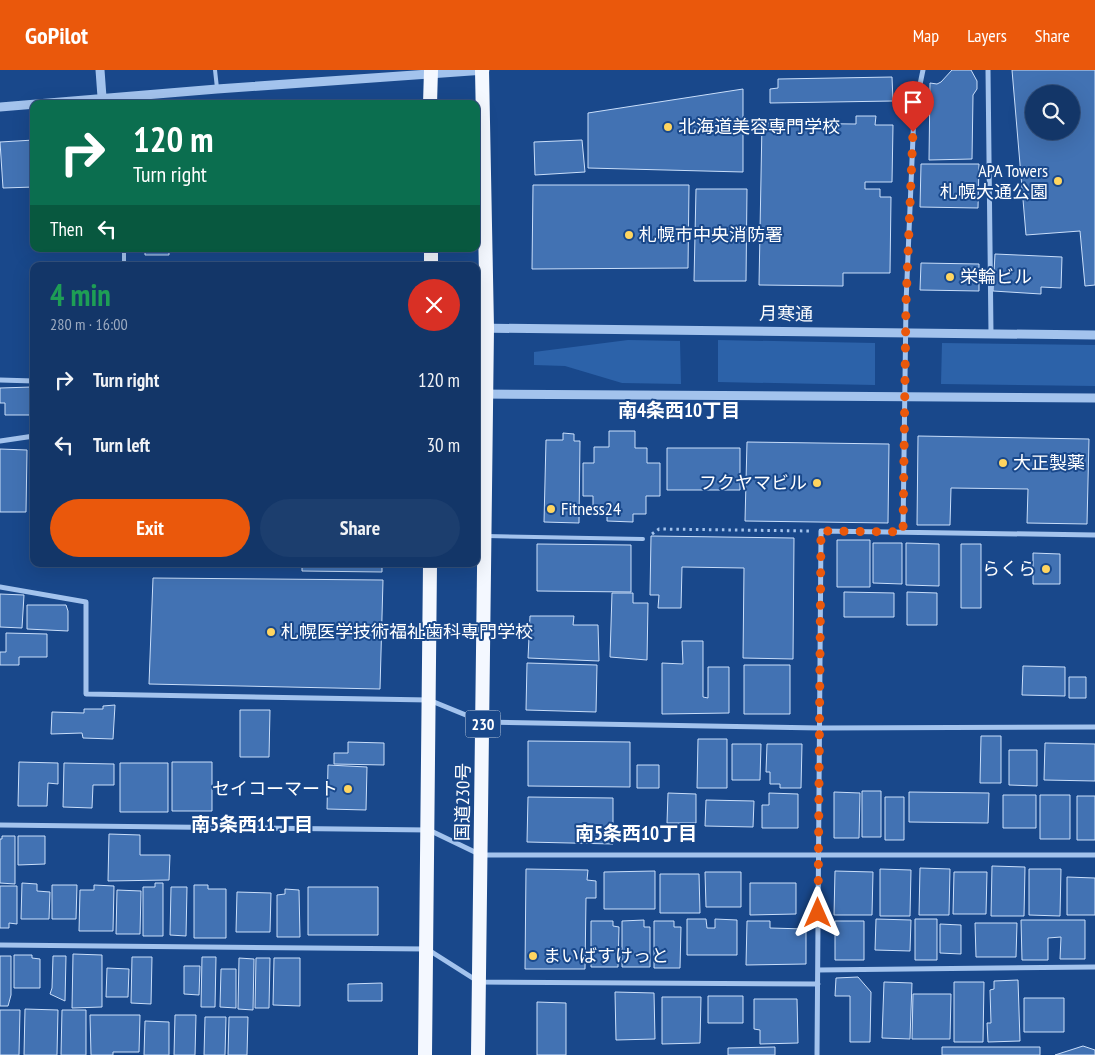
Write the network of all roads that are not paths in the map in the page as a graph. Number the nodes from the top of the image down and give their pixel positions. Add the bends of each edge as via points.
1 (100, 70) edge
2 (215, 70) edge
3 (483, 70) edge
4 (923, 70) edge
5 (988, 70) edge
6 (431, 71) edge
7 (217, 88) junction
8 (103, 100) edge
9 (112, 100) edge
10 (430, 100) edge
11 (30, 105) edge
12 (0, 107) edge
13 (482, 328) edge
14 (905, 332) junction
15 (991, 333) junction
16 (1095, 334) edge
17 (0, 380) edge
18 (30, 381) edge
19 (480, 394) edge
20 (904, 396) junction
21 (1095, 398) edge
22 (30, 437) edge
23 (0, 441) edge
24 (903, 532) junction
25 (1095, 535) edge
26 (484, 536) junction
27 (643, 539) road end
28 (430, 567) edge
29 (0, 587) edge
30 (429, 700) junction
31 (483, 722) junction
32 (1095, 727) edge
33 (820, 728) junction
34 (0, 825) edge
35 (429, 830) junction
36 (481, 855) junction
37 (1095, 855) edge
38 (819, 856) junction
39 (0, 945) edge
40 (427, 949) junction
41 (1095, 967) edge
42 (818, 970) junction
43 (479, 982) junction
44 (818, 984) junction
45 (425, 1055) edge
46 (478, 1055) edge
47 (817, 1055) edge

1 - 8 street
2 - 7 lane
3 - 6 street
3 - 13 highway, 国道230号 / 230
4 - 14 street via 914,113
5 - 15 street
6 - 7 street
6 - 10 highway
7 - 9 street
11 - 12 street
13 - 14 street, 月寒通
13 - 19 highway, 国道230号 / 230
14 - 15 street, 月寒通
14 - 20 street
15 - 16 street, 月寒通
17 - 18 street
19 - 20 street
19 - 26 highway, 国道230号 / 230
20 - 21 street
20 - 24 street
22 - 23 street
24 - 25 street
24 - 33 street via 821,531
26 - 27 lane
26 - 31 highway, 国道230号 / 230
28 - 30 highway, 国道230号
29 - 30 street via 86,602 86,694
30 - 31 street
30 - 35 highway, 国道230号
31 - 33 street
31 - 36 highway, 国道230号 / 230
32 - 33 street
33 - 38 street
34 - 35 street
35 - 36 street
35 - 40 highway, 国道230号
36 - 38 street
36 - 43 highway, 国道230号 / 230
37 - 38 street
38 - 42 street
39 - 40 street
40 - 43 street
40 - 45 highway, 国道230号
41 - 42 street
42 - 44 street
43 - 44 street
43 - 46 highway, 国道230号 / 230
44 - 47 street

